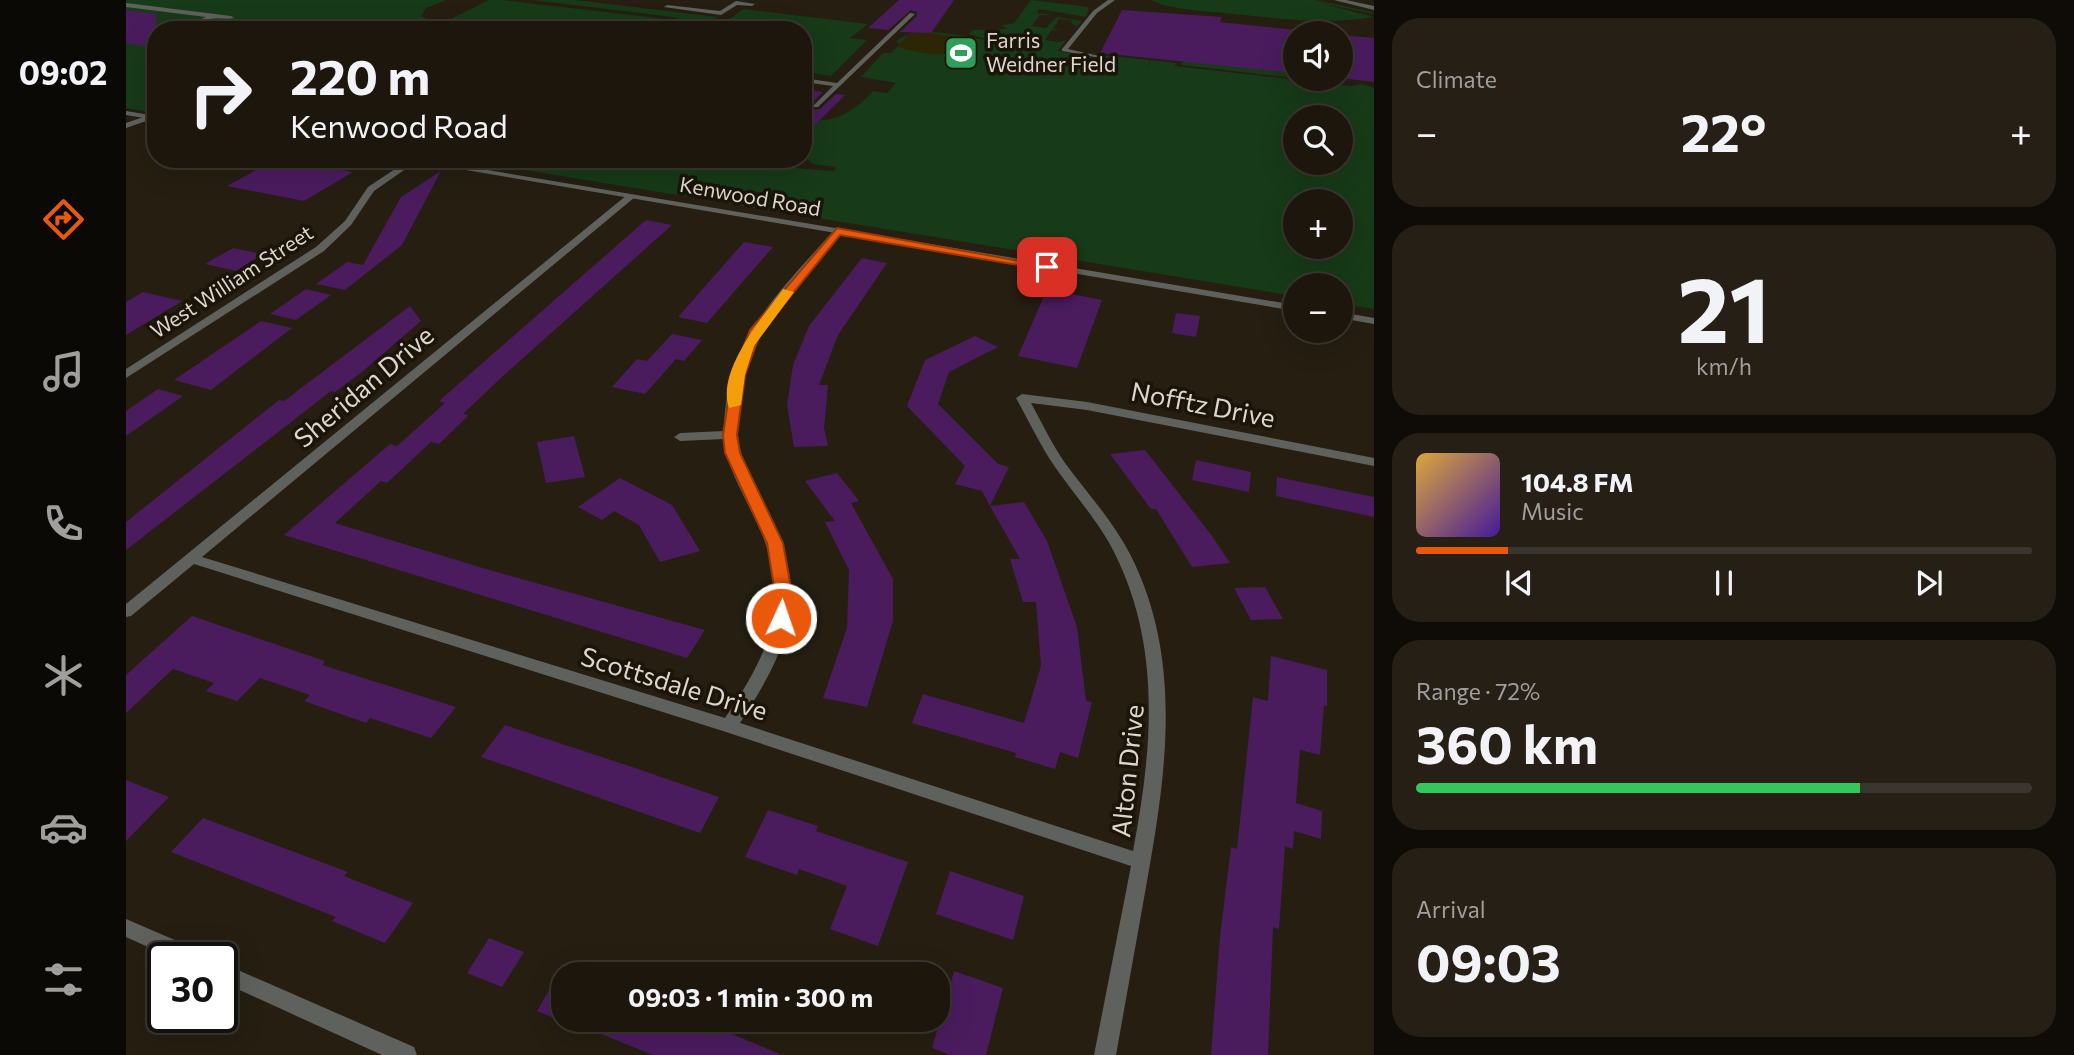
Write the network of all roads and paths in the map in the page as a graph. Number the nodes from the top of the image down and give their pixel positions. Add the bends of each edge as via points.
1 (1112, 0) edge
2 (1337, 0) edge
3 (126, 5) edge
4 (752, 5) dead end
5 (667, 7) dead end
6 (1374, 9) edge
7 (912, 13) dead end
8 (212, 16) junction
9 (231, 18) dead end
10 (200, 21) edge
11 (1098, 57) dead end
12 (812, 81) edge
13 (839, 85) junction
14 (816, 106) dead end
15 (126, 113) edge
16 (147, 116) edge
17 (147, 119) edge
18 (126, 126) edge
19 (399, 168) edge
20 (457, 168) edge
21 (630, 197) junction
22 (837, 232) junction
23 (1283, 306) edge
24 (1353, 317) edge
25 (1374, 321) edge
26 (126, 374) edge
27 (1023, 398) joint
28 (730, 435) junction
29 (680, 437) dead end
30 (1374, 462) edge
31 (191, 558) junction
32 (126, 612) edge
33 (729, 726) junction
34 (1141, 861) junction
35 (126, 928) edge
36 (157, 942) edge
37 (238, 979) edge
38 (406, 1055) edge
39 (1105, 1055) edge

1 - 11 lane via 1095,12 1064,50
2 - 6 street
3 - 8 lane
4 - 5 lane via 736,3 721,13
7 - 13 lane
8 - 9 lane
8 - 10 lane
12 - 13 lane
13 - 14 lane
15 - 16 street
17 - 18 street
19 - 26 street, West William Street via 371,189 342,230 320,249
20 - 21 street, Kenwood Road
21 - 22 street, Kenwood Road
21 - 31 street, Sheridan Drive
22 - 23 street, Kenwood Road
22 - 28 street via 754,333 738,375
24 - 25 street
27 - 30 street, Nofftz Drive via 1087,406
27 - 34 street, Alton Drive via 1052,453 1103,520 1123,555 1155,650 1161,695 1158,763
28 - 29 street
28 - 33 street via 733,453 775,543 784,593 773,645
31 - 32 street, Sheridan Drive
31 - 33 street, Scottsdale Drive
33 - 34 street, Scottsdale Drive
34 - 39 street, Alton Drive
35 - 36 street
37 - 38 street

